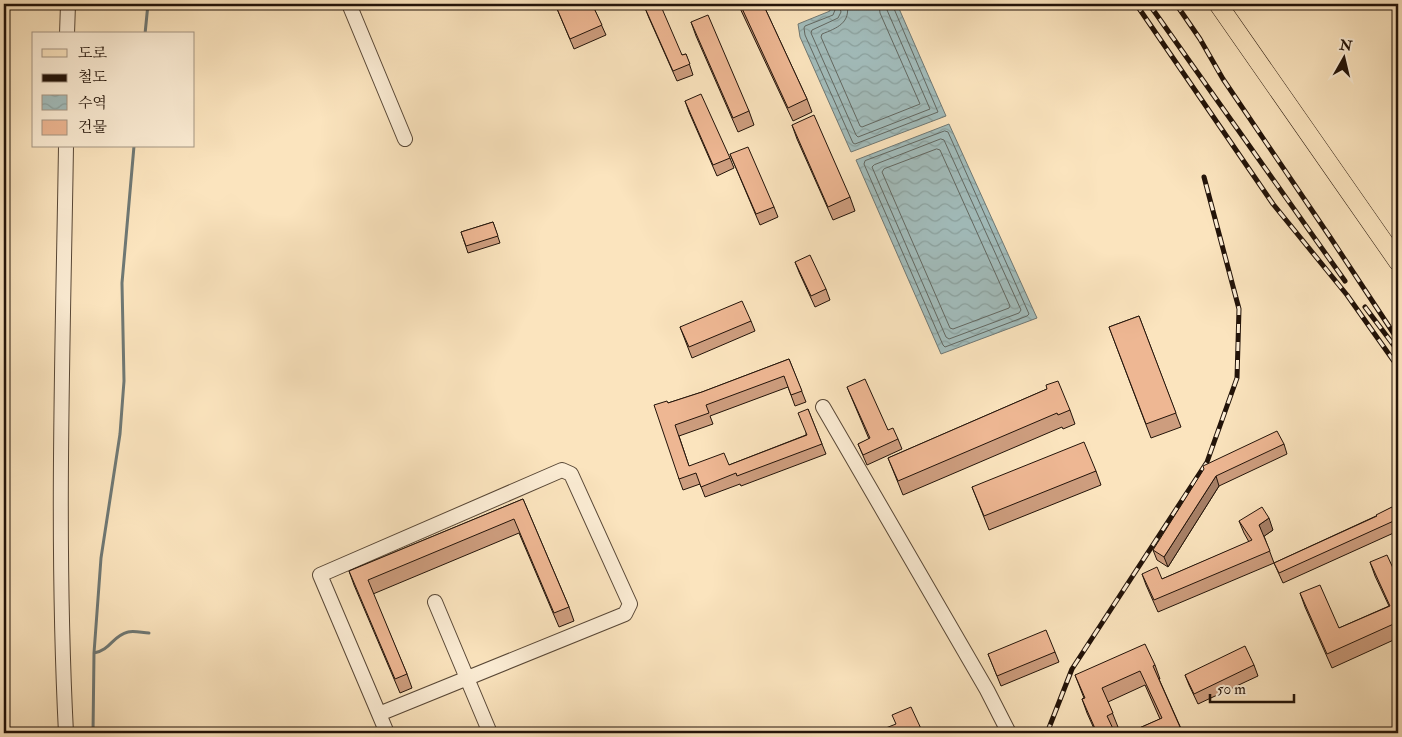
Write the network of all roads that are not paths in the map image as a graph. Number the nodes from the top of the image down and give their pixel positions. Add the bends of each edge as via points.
1 (68, 4) edge
2 (349, 4) edge
3 (1218, 4) edge
4 (68, 32) edge
5 (405, 139) dead end
6 (66, 148) edge
7 (1398, 262) edge
8 (823, 407) dead end
9 (435, 602) dead end
10 (467, 678) junction
11 (379, 714) junction
12 (66, 733) edge
13 (387, 733) edge
14 (490, 733) edge
15 (1009, 733) edge

1 - 4 street
2 - 5 street
3 - 7 main road
6 - 12 street via 60,495
8 - 15 street
9 - 10 street
10 - 11 street
10 - 11 street via 625,614 630,604 571,474 562,470 320,575
10 - 14 street
11 - 13 street

